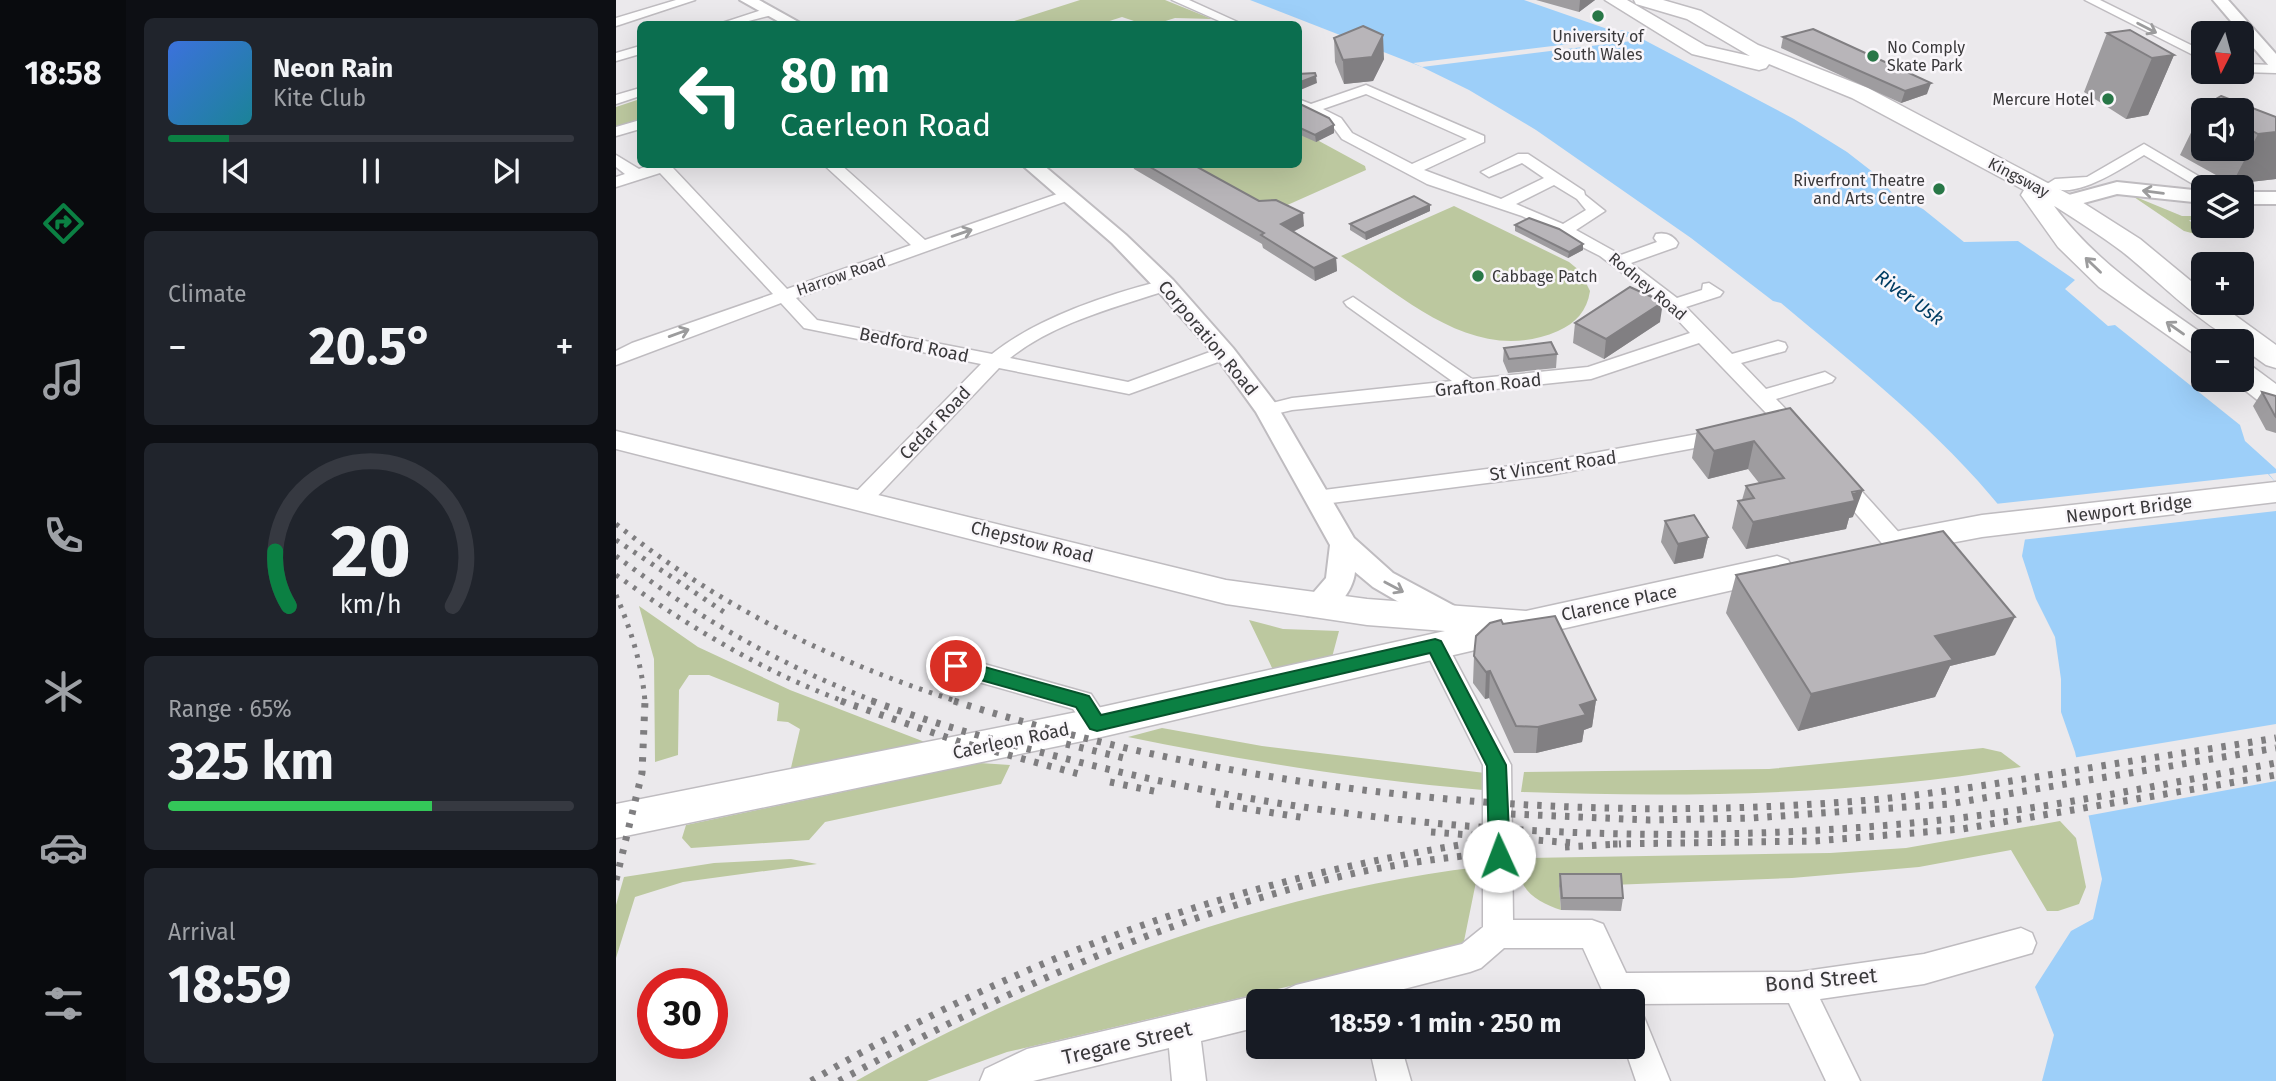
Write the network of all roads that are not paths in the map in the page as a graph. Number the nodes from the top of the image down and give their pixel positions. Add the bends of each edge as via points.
1 (689, 0) edge
2 (747, 0) edge
3 (1178, 0) edge
4 (1614, 0) edge
5 (1643, 0) edge
6 (2091, 0) edge
7 (2220, 0) edge
8 (768, 12) junction
9 (736, 21) edge
10 (788, 21) edge
11 (1229, 21) edge
12 (616, 22) edge
13 (1736, 40) junction
14 (2191, 50) edge
15 (637, 52) edge
16 (1713, 55) junction
17 (616, 57) edge
18 (2276, 67) edge
19 (2254, 68) edge
20 (637, 93) edge
21 (616, 100) edge
22 (1305, 106) edge
23 (637, 125) edge
24 (616, 132) edge
25 (616, 160) edge
26 (660, 168) edge
27 (668, 168) edge
28 (834, 168) edge
29 (1035, 168) edge
30 (1412, 170) junction
31 (1489, 172) dead end
32 (637, 175) junction
33 (2191, 176) edge
34 (1554, 179) junction
35 (616, 182) edge
36 (2078, 194) junction
37 (1069, 195) junction
38 (2191, 196) edge
39 (2254, 198) edge
40 (2276, 198) edge
41 (1585, 201) junction
42 (1614, 201) dead end
43 (1503, 204) junction
44 (1566, 229) junction
45 (1662, 238) dead end
46 (923, 247) junction
47 (1620, 261) junction
48 (2191, 278) edge
49 (1165, 285) junction
50 (1709, 288) dead end
51 (786, 295) junction
52 (1353, 302) dead end
53 (1674, 305) junction
54 (2237, 315) edge
55 (2212, 329) edge
56 (1703, 335) junction
57 (2191, 339) edge
58 (2276, 344) edge
59 (1778, 347) dead end
60 (1225, 353) junction
61 (616, 359) edge
62 (1727, 361) junction
63 (2254, 361) edge
64 (994, 362) junction
65 (2254, 374) edge
66 (2275, 377) edge
67 (1825, 378) dead end
68 (1464, 387) junction
69 (1762, 397) junction
70 (1267, 410) junction
71 (1787, 423) junction
72 (616, 440) edge
73 (1807, 444) edge
74 (1825, 464) edge
75 (2276, 492) edge
76 (1316, 498) junction
77 (862, 500) junction
78 (1345, 545) junction
79 (1881, 546) joint
80 (1801, 563) edge
81 (1316, 607) junction
82 (1526, 624) joint
83 (1443, 632) junction
84 (956, 666) dead end
85 (1097, 723) junction
86 (616, 821) edge
87 (1498, 934) junction
88 (2021, 943) dead end
89 (1798, 987) junction
90 (1380, 989) edge
91 (1617, 989) edge
92 (1645, 994) edge
93 (1246, 1014) edge
94 (1183, 1030) junction
95 (1388, 1059) edge
96 (1645, 1059) edge
97 (997, 1081) edge
98 (1189, 1081) edge
99 (1394, 1081) edge
100 (1653, 1081) edge
101 (1843, 1081) edge

1 - 12 street
2 - 8 street
3 - 11 street
4 - 16 main road, Kingsway
5 - 13 main road, Kingsway via 1694,15
6 -> 14 street
7 - 18 street
8 - 9 street
8 - 10 street
13 - 16 main road via 1718,37 1706,41
13 - 36 main road, Kingsway
15 - 17 street
16 - 36 main road, Kingsway via 1783,69 1818,82
18 - 19 street
20 - 21 street
22 - 30 street, Rodney Road via 1336,121 1347,136
22 - 30 street via 1361,89 1479,139
23 - 24 street
25 - 32 street
26 - 32 street
27 - 51 street, Bedford Road
28 - 46 street
29 - 37 street, Corporation Road
30 - 43 street, Rodney Road
31 - 34 street via 1523,157
32 - 35 street
33 - 36 street via 2144,149
34 - 41 street
34 - 43 street
38 -> 36 street via 2127,189
36 - 48 main road via 2149,242
36 - 55 main road, Kingsway via 2075,219
57 -> 36 main road via 2109,281 2067,241
36 - 66 main road, Kingsway via 2219,318
46 -> 37 street, Harrow Road
37 - 49 street, Corporation Road
39 - 40 street
41 - 42 street
41 - 44 street via 1597,211
43 - 44 street, Rodney Road
44 - 47 street, Rodney Road
45 - 47 street via 1670,243
46 - 51 street, Harrow Road
47 - 53 street, Rodney Road
49 - 60 street, Corporation Road
49 - 64 street, Cedar Road via 1044,328
50 - 53 street via 1714,292
61 -> 51 street, Harrow Road
51 - 64 street, Bedford Road via 811,324
52 - 68 street via 1462,379
53 - 56 street, Rodney Road
54 - 58 main road
56 - 62 street, Rodney Road
56 - 68 street, Grafton Road via 1591,373
59 - 62 street
60 - 64 street, Bedford Road via 1129,388
60 - 70 street, Corporation Road
62 - 69 street, Rodney Road
63 - 66 main road
64 - 77 street, Cedar Road
65 - 66 main road
67 - 69 street
68 - 70 street, Grafton Road
69 - 71 street, Rodney Road
70 - 76 street, Corporation Road
71 - 73 street, Rodney Road
71 - 76 street, St Vincent Road via 1562,466
72 - 77 main road, Chepstow Road
74 - 79 street
75 - 79 main road, Newport Bridge via 1982,526
76 - 78 street, Corporation Road
77 - 81 main road, Chepstow Road via 1226,592
78 - 81 street via 1340,582
78 -> 83 street
80 - 82 main road, Clarence Place
81 - 83 main road, Chepstow Road
82 - 83 main road, Caerleon Road
83 - 85 main road, Caerleon Road
83 - 87 street via 1497,765
84 - 85 street via 1082,701
85 - 86 main road, Caerleon Road
87 - 90 street via 1470,957
87 - 91 street via 1592,934
88 - 89 street, Bond Street via 1924,969
89 - 92 street, Bond Street
89 - 101 street
93 - 94 street, Tregare Street
94 - 97 street, Tregare Street via 1027,1066
94 - 98 street
95 - 99 street
96 - 100 street

